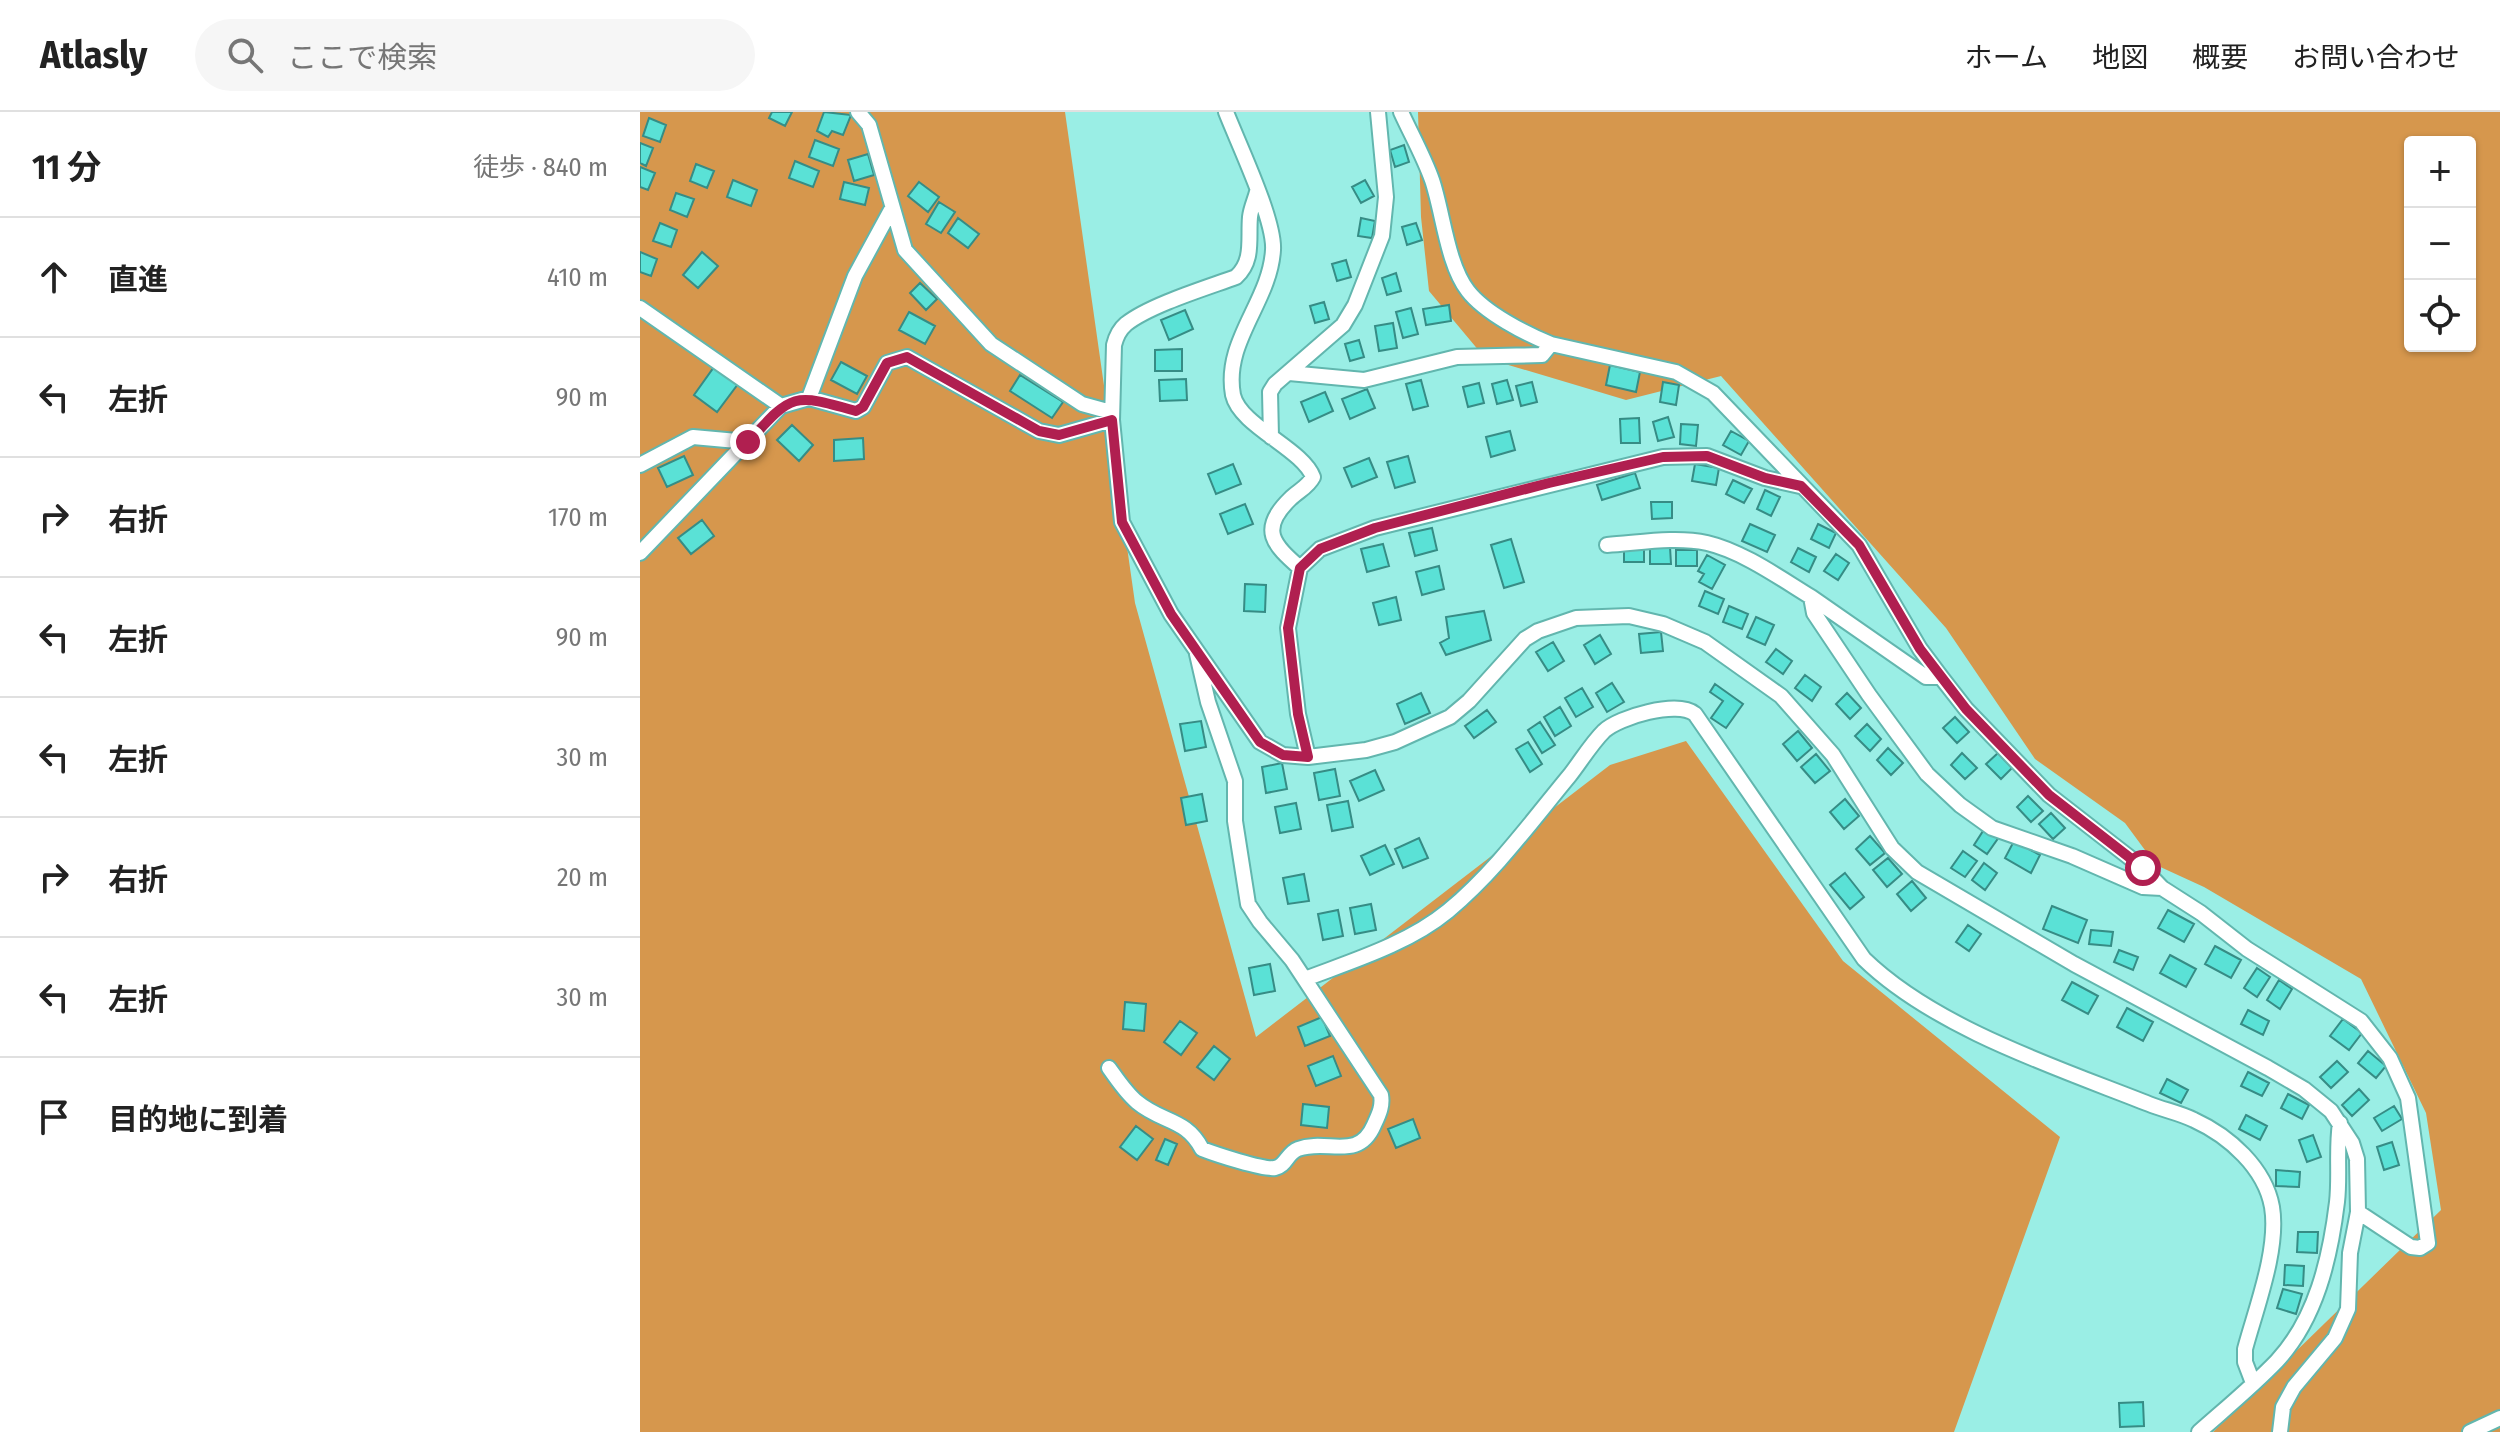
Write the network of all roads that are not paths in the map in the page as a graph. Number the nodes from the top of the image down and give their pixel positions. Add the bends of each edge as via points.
1 (858, 112) edge
2 (1226, 112) edge
3 (1378, 112) edge
4 (1401, 112) edge
5 (1257, 192) junction
6 (892, 208) junction
7 (640, 308) edge
8 (1551, 344) junction
9 (1289, 373) junction
10 (809, 398) junction
11 (781, 406) junction
12 (1112, 416) junction
13 (1271, 437) junction
14 (748, 442) junction
15 (640, 465) edge
16 (1801, 486) junction
17 (1607, 545) dead end
18 (640, 553) edge
19 (1300, 568) junction
20 (1811, 597) junction
21 (1196, 650) junction
22 (1941, 677) junction
23 (1308, 757) junction
24 (2162, 888) junction
25 (1305, 979) junction
26 (1109, 1068) dead end
27 (2340, 1123) junction
28 (2358, 1212) junction
29 (2253, 1383) junction
30 (2500, 1418) edge
31 (2199, 1432) edge
32 (2280, 1432) edge
33 (2470, 1432) edge

1 - 6 street via 869,125
2 - 5 street
3 - 9 street via 1386,197 1382,236 1343,325
4 - 8 street via 1431,179 1468,291
5 - 12 street via 1244,270 1152,310 1117,335
5 - 13 street via 1273,247 1270,274 1236,346 1231,378 1234,400
6 - 10 street via 855,276
6 - 12 street via 905,250 991,344 1082,404
7 - 11 street
8 - 9 street via 1542,355 1457,357 1364,380
8 - 16 street via 1676,372 1713,393
9 - 13 street via 1270,392
10 - 11 street
10 - 12 street via 856,411 887,363 907,357 1039,431 1059,435
11 - 14 street
12 - 21 street via 1122,522
13 - 19 street via 1313,477 1288,501 1271,537
14 - 15 street via 693,437
14 - 18 street
16 - 19 street via 1707,456 1663,457 1375,528 1320,549
16 - 22 street via 1859,545
17 - 20 street via 1708,543
19 - 23 street via 1288,628
20 - 22 street via 1926,677
20 - 24 street via 1814,613 1869,695 1927,774 1960,805 1992,828 2143,887
21 - 23 street via 1260,742 1283,755
21 - 25 street via 1235,781 1235,821 1248,904
22 - 24 street via 2049,795
23 - 27 street via 1395,742 1450,717 1525,639 1557,623 1629,616 1663,624 1705,642 1781,696 1833,755 1892,848 1917,872 2268,1068 2313,1096
24 - 28 street via 2361,1021 2390,1058 2408,1098 2428,1243 2411,1247
25 - 26 street via 1381,1095 1369,1137 1358,1145 1300,1148 1272,1169 1208,1152 1190,1130 1135,1101
25 - 29 street via 1409,935 1446,912 1496,865 1605,730 1638,714 1688,709 1864,959 1884,978 1994,1040 2195,1120 2242,1152 2262,1178 2272,1206 2273,1231 2245,1349
27 - 28 street via 2357,1159
27 - 29 street via 2337,1206 2319,1288 2295,1338
28 - 32 street via 2348,1309 2335,1338 2294,1387 2283,1407
29 - 31 street
30 - 33 street

